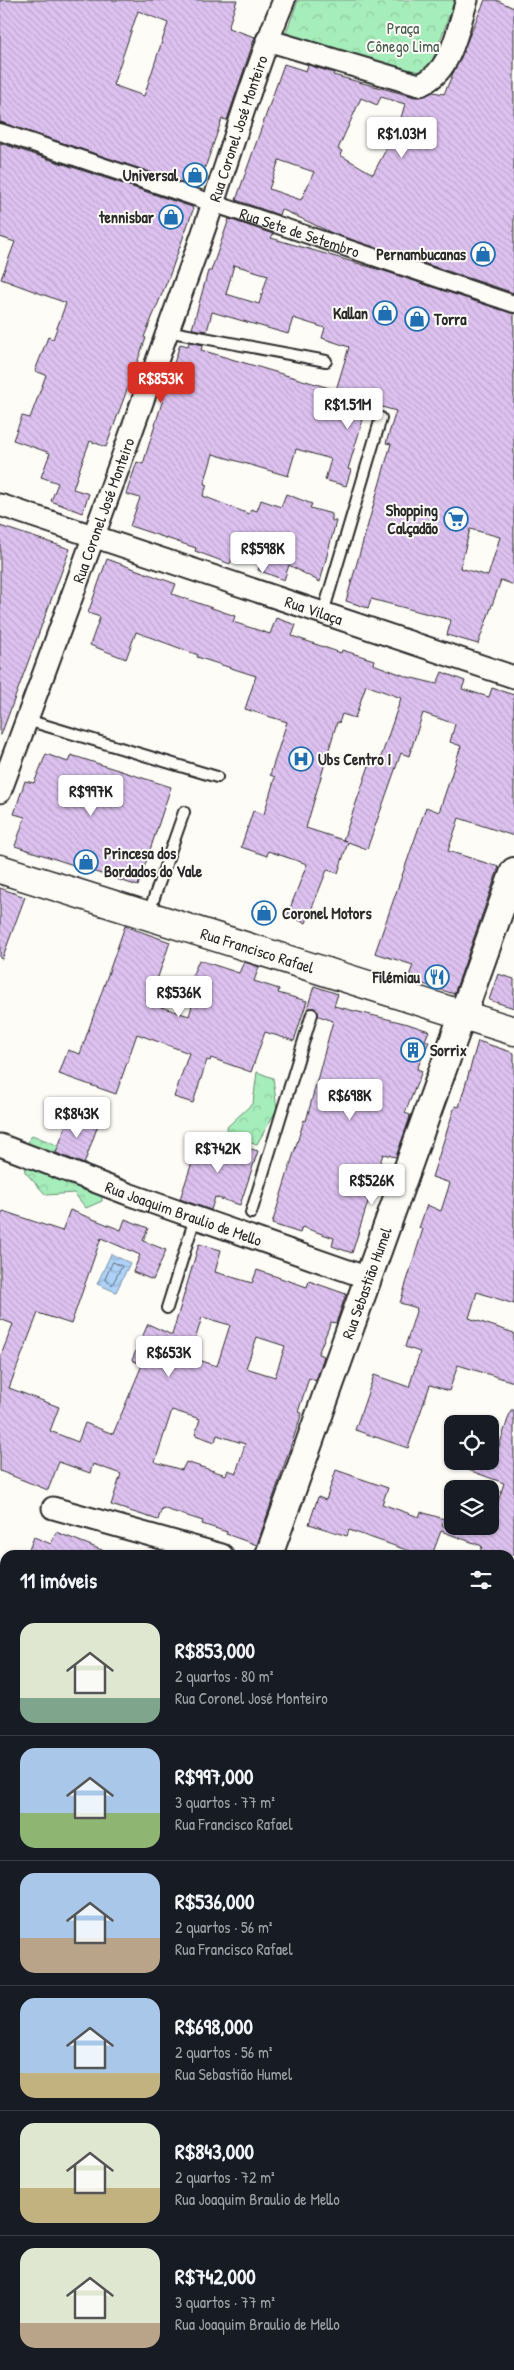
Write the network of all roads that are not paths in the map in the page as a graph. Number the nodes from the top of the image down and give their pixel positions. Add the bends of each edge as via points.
1 (284, 0) edge
2 (467, 0) edge
3 (267, 40) junction
4 (0, 132) edge
5 (213, 203) junction
6 (514, 304) edge
7 (167, 332) junction
8 (326, 361) dead end
9 (381, 418) dead end
10 (0, 505) edge
11 (95, 536) junction
12 (324, 613) junction
13 (514, 677) edge
14 (27, 720) junction
15 (217, 777) dead end
16 (0, 792) edge
17 (184, 812) dead end
18 (0, 868) edge
19 (514, 871) edge
20 (148, 916) junction
21 (312, 1014) dead end
22 (461, 1016) junction
23 (514, 1031) edge
24 (0, 1145) edge
25 (252, 1213) dead end
26 (195, 1218) junction
27 (368, 1278) junction
28 (167, 1308) dead end
29 (53, 1508) dead end
30 (204, 1550) edge
31 (271, 1550) edge

1 - 3 street, Rua Coronel José Monteiro
2 - 3 street via 449,56 437,74 419,85
3 - 5 street, Rua Coronel José Monteiro
4 - 5 street, Rua Sete de Setembro
5 - 6 street, Rua Sete de Setembro
5 - 7 street, Rua Coronel José Monteiro
7 - 8 lane
7 - 11 street, Rua Coronel José Monteiro
9 - 12 lane
10 - 11 street, Rua Vilaça
11 - 12 street, Rua Vilaça
11 - 14 street, Rua Coronel José Monteiro
12 - 13 street, Rua Vilaça
14 - 15 lane
14 - 16 street, Rua Coronel José Monteiro
17 - 20 lane
18 - 20 main road, Rua Francisco Rafael
19 - 22 street, Rua Sebastião Humel
20 - 22 main road, Rua Francisco Rafael via 324,978
21 - 25 lane
22 - 23 main road, Rua Francisco Rafael
22 - 27 street, Rua Sebastião Humel
24 - 26 street, Rua Joaquim Braulio de Mello
26 - 27 street, Rua Joaquim Braulio de Mello
26 - 28 lane
27 - 31 street, Rua Sebastião Humel
29 - 30 street

